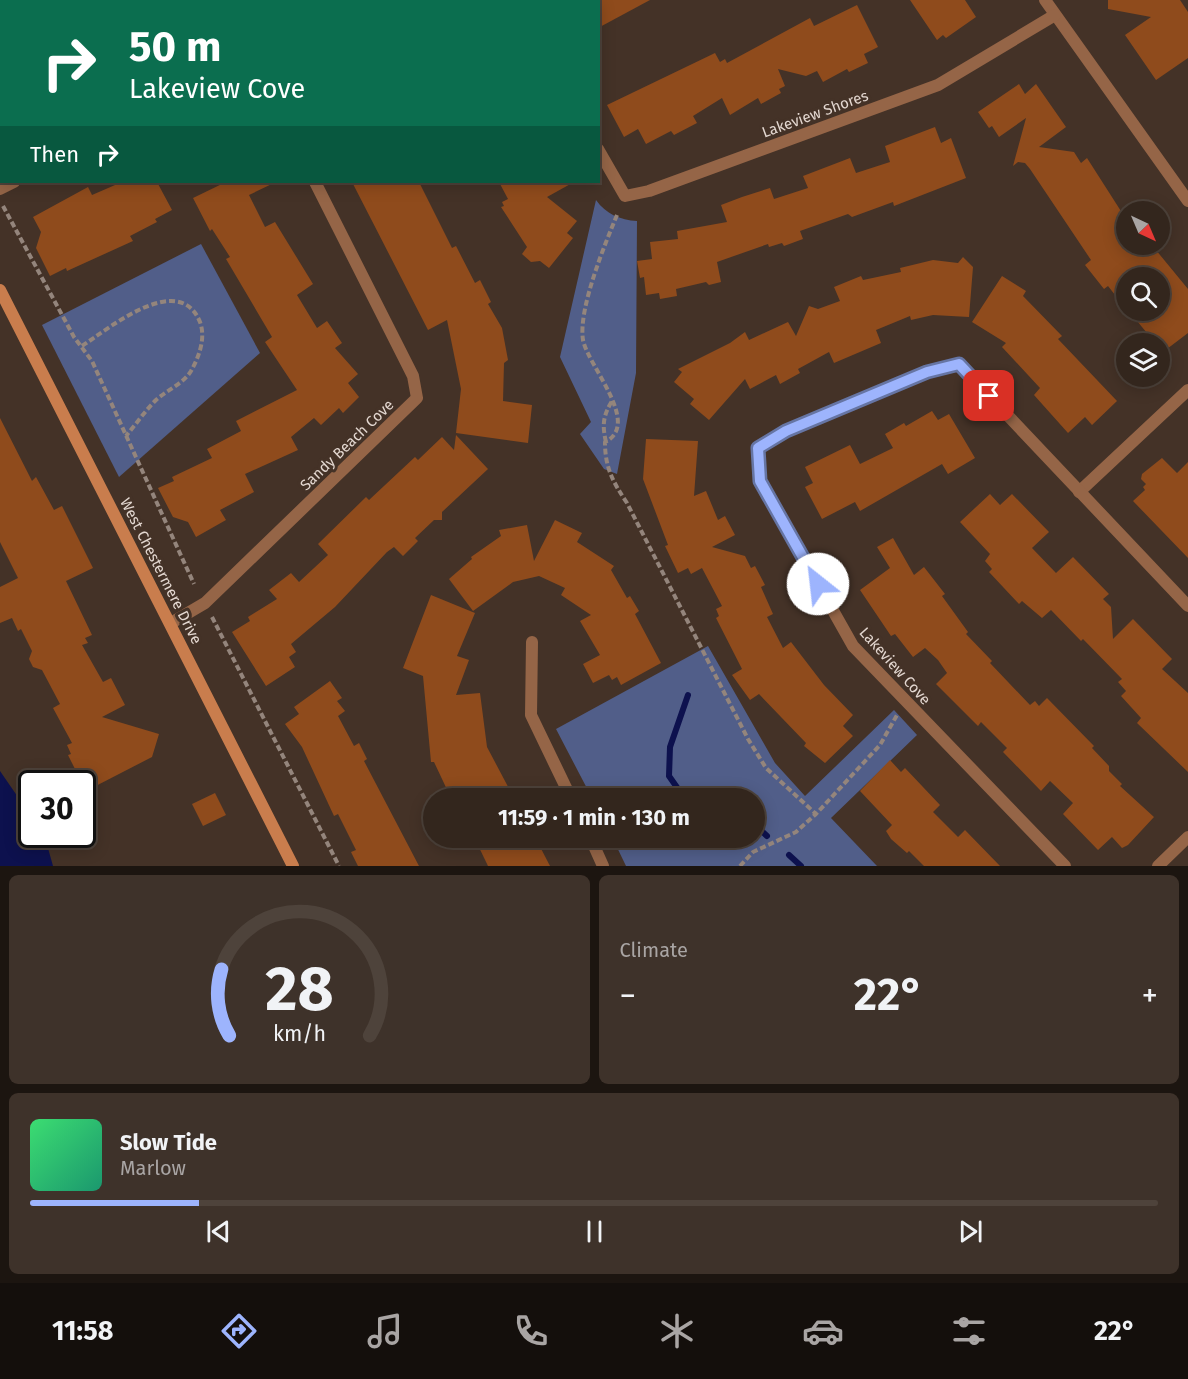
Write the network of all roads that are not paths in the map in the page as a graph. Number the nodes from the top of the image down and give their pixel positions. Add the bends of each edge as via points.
1 (1045, 0) edge
2 (1055, 15) junction
3 (600, 152) edge
4 (316, 183) edge
5 (1188, 201) edge
6 (0, 290) edge
7 (1188, 390) edge
8 (1079, 492) junction
9 (1188, 606) edge
10 (171, 623) junction
11 (532, 642) dead end
12 (566, 788) edge
13 (1188, 837) edge
14 (595, 848) edge
15 (293, 866) edge
16 (603, 866) edge
17 (1065, 866) edge
18 (1158, 866) edge

1 - 2 street
2 - 3 street, Lakeview Shores via 938,85 649,191 625,196
2 - 5 street
4 - 10 street, Sandy Beach Cove via 413,376 417,398 205,603
6 - 10 street, West Chestermere Drive
7 - 8 street
8 - 9 street, Lakeview Cove
8 - 17 street, Lakeview Cove via 959,364 927,372 786,431 758,448 760,481 853,646
10 - 15 street, West Chestermere Drive
11 - 12 street via 531,715
13 - 18 street
14 - 16 street

